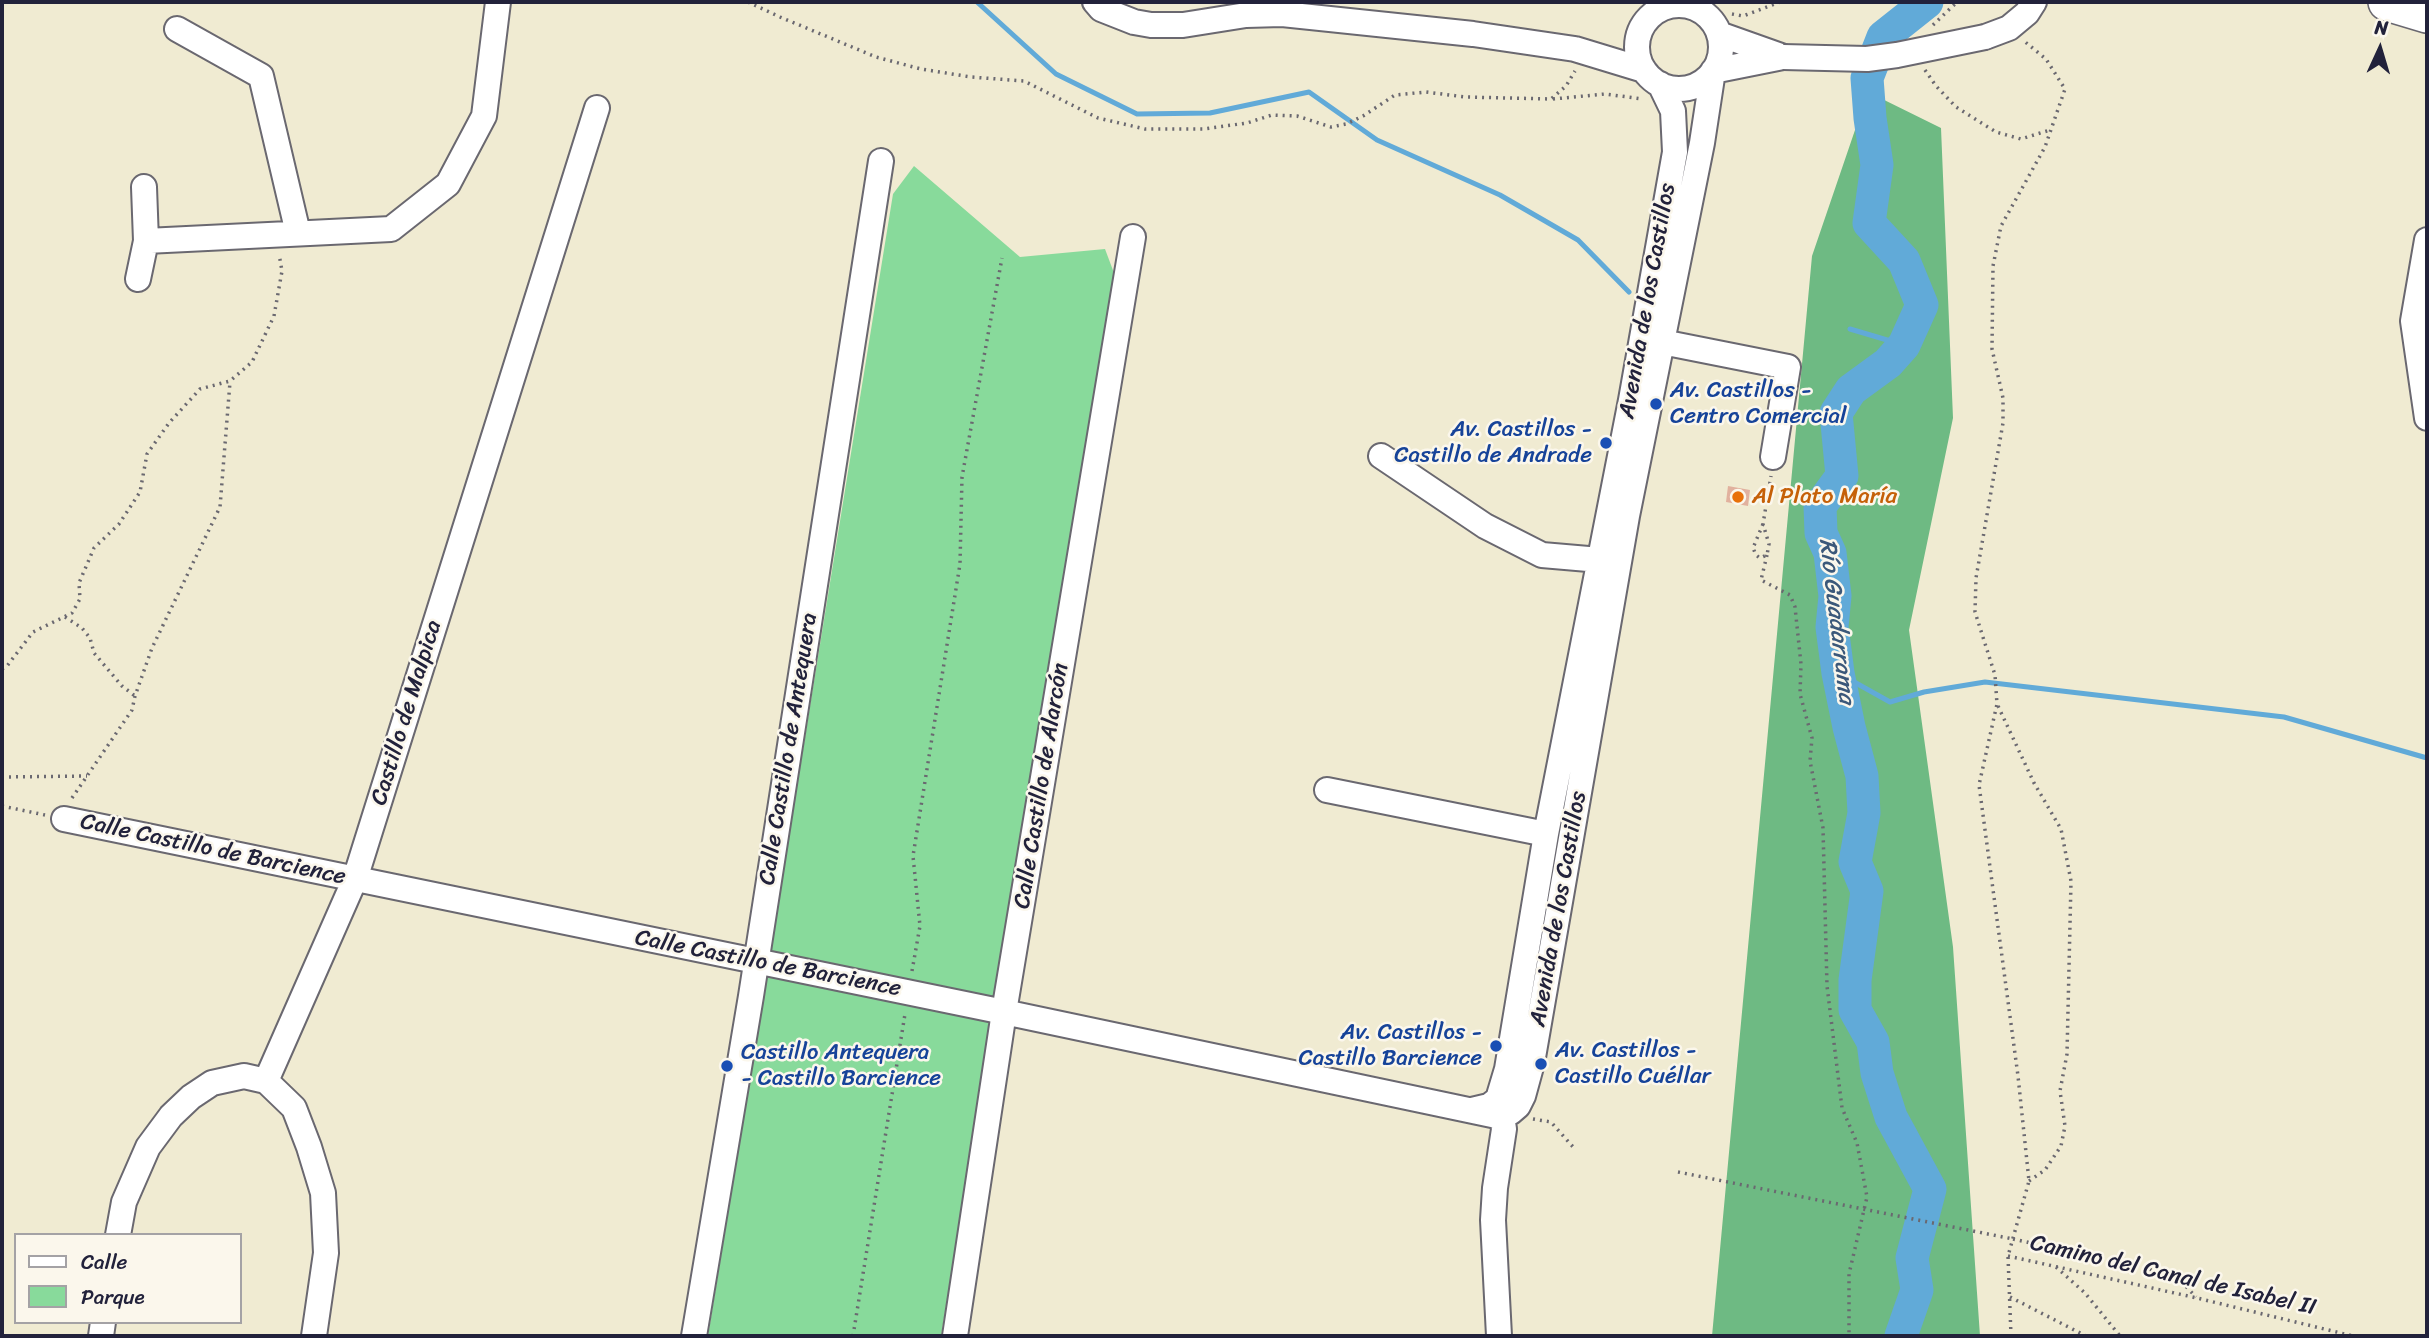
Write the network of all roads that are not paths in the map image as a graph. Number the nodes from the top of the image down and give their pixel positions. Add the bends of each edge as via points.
1 (498, 2) edge
2 (1095, 2) edge
3 (1115, 2) edge
4 (2034, 2) edge
5 (2387, 2) edge
6 (2427, 15) edge
7 (1134, 22) junction
8 (177, 29) dead end
9 (1719, 34) junction
10 (1638, 36) junction
11 (1575, 49) junction
12 (1783, 57) junction
13 (1713, 71) junction
14 (1658, 86) junction
15 (597, 108) dead end
16 (881, 161) dead end
17 (144, 187) dead end
18 (287, 233) junction
19 (1133, 237) dead end
20 (2427, 240) edge
21 (146, 241) junction
22 (138, 279) dead end
23 (1662, 342) junction
24 (2427, 418) edge
25 (1381, 456) dead end
26 (1773, 457) road end
27 (1600, 560) junction
28 (1326, 790) dead end
29 (62, 819) road end
30 (1546, 834) junction
31 (355, 879) junction
32 (756, 962) junction
33 (1004, 1012) junction
34 (266, 1081) junction
35 (1498, 1112) junction
36 (118, 1233) edge
37 (314, 1336) edge
38 (694, 1336) edge
39 (955, 1336) edge
40 (1499, 1336) edge

1 - 18 street via 484,117 448,184 391,229
2 - 7 street
3 - 7 street
4 - 12 street, bridge via 2008,28 1985,37 1867,59
5 - 6 highway
7 - 11 street via 1183,25 1282,14
8 - 18 street via 261,76
9 - 10 street via 1702,11 1675,5 1652,15
9 - 12 street
9 - 13 street via 1721,53
10 - 11 street via 1612,45
10 - 14 street via 1639,59
11 - 14 street
12 - 13 street
13 - 14 street via 1689,88
13 - 23 street, Avenida de los Castillos via 1703,144
14 - 27 street, Avenida de los Castillos via 1673,111 1675,152
15 - 31 street, Castillo de Malpica
16 - 32 street, Calle Castillo de Antequera
17 - 21 street
18 - 21 street
19 - 33 street, Calle Castillo de Alarcón
20 - 24 street via 2413,321
21 - 22 street
23 - 26 street via 1788,367
23 - 35 street, Avenida de los Castillos via 1627,516 1532,1063 1518,1106
25 - 27 street via 1485,526 1542,555
27 - 30 street, Avenida de los Castillos
28 - 30 street
29 - 31 street, Calle Castillo de Barcience
30 - 35 street, Avenida de los Castillos
31 - 32 street, Calle Castillo de Barcience
31 - 34 street, Castillo de Malpica
32 - 33 street, Calle Castillo de Barcience
32 - 38 street, Calle Castillo de Antequera
33 - 35 street, Calle Castillo de Barcience
33 - 39 street, Calle Castillo de Alarcón
34 - 36 street via 244,1076 212,1083 171,1116 148,1147 124,1202
34 - 37 street via 294,1108 323,1194 326,1253
35 - 40 street via 1504,1129 1493,1220

